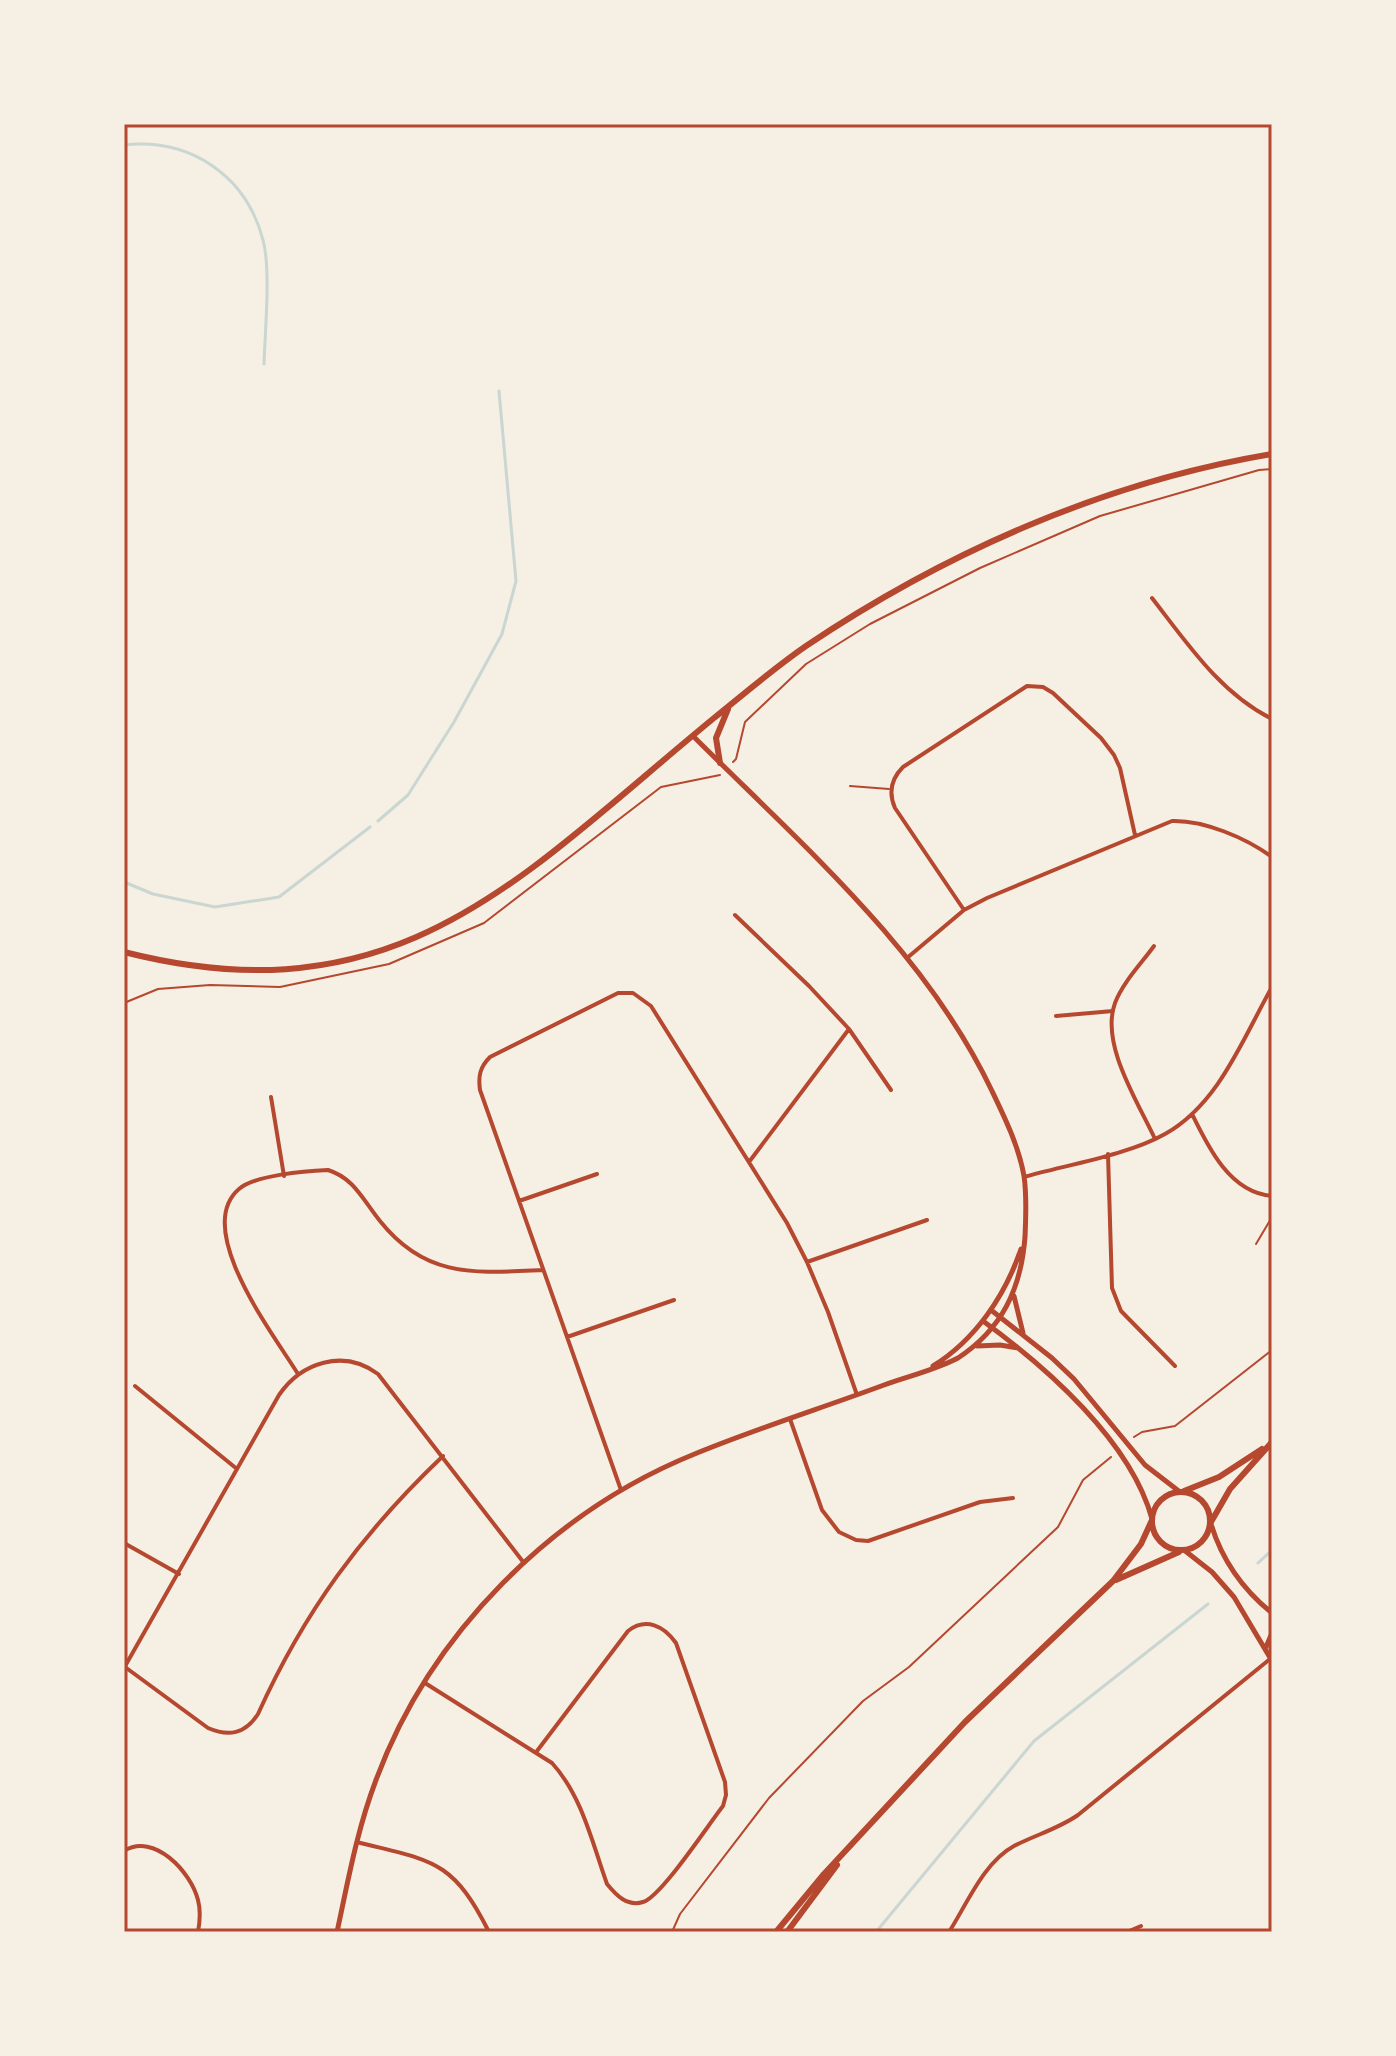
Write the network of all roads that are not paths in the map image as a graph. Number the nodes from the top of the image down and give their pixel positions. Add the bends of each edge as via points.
1 (1272, 454) edge
2 (1152, 598) dead end
3 (730, 706) junction
4 (1272, 719) edge
5 (693, 736) junction
6 (720, 763) junction
7 (850, 786) dead end
8 (891, 789) junction
9 (1135, 835) junction
10 (1272, 857) edge
11 (964, 910) junction
12 (735, 915) dead end
13 (1154, 946) dead end
14 (124, 952) edge
15 (907, 958) junction
16 (1272, 987) edge
17 (1113, 1011) junction
18 (1056, 1016) dead end
19 (849, 1029) junction
20 (891, 1090) dead end
21 (271, 1097) dead end
22 (1192, 1114) junction
23 (1155, 1139) junction
24 (1108, 1154) junction
25 (749, 1162) junction
26 (597, 1174) dead end
27 (284, 1176) junction
28 (1024, 1177) junction
29 (1272, 1196) edge
30 (519, 1201) junction
31 (1272, 1217) edge
32 (927, 1220) dead end
33 (1024, 1241) junction
34 (1256, 1244) dead end
35 (807, 1262) junction
36 (543, 1270) junction
37 (1014, 1295) junction
38 (674, 1300) dead end
39 (991, 1310) junction
40 (1001, 1318) junction
41 (983, 1321) junction
42 (993, 1328) junction
43 (1023, 1335) junction
44 (567, 1337) junction
45 (974, 1346) junction
46 (1019, 1348) junction
47 (1175, 1366) dead end
48 (298, 1374) junction
49 (916, 1374) junction
50 (135, 1386) dead end
51 (857, 1395) junction
52 (790, 1419) junction
53 (1271, 1443) edge
54 (443, 1456) junction
55 (237, 1469) junction
56 (621, 1490) junction
57 (1180, 1492) junction
58 (1013, 1498) dead end
59 (1152, 1520) junction
60 (1211, 1523) junction
61 (124, 1543) edge
62 (1184, 1550) junction
63 (524, 1563) junction
64 (179, 1574) junction
65 (1113, 1581) junction
66 (1272, 1613) edge
67 (1272, 1633) edge
68 (1266, 1652) junction
69 (1271, 1660) edge
70 (124, 1668) edge
71 (425, 1683) junction
72 (537, 1751) junction
73 (356, 1842) junction
74 (124, 1851) edge
75 (846, 1852) junction
76 (1141, 1926) dead end
77 (198, 1932) edge
78 (337, 1932) edge
79 (489, 1932) edge
80 (776, 1932) edge
81 (787, 1932) edge
82 (949, 1932) edge
83 (1127, 1932) edge

1 - 3 main road via 1170,477 1013,532 863,610
2 - 4 street via 1206,668
3 - 5 main road
3 - 6 main road via 718,731
5 - 6 street
5 - 14 main road via 528,873 483,904 400,945 333,963 271,971 207,969
6 - 15 street
7 - 8 lane
8 - 9 street via 903,767 1017,690 1037,686 1053,693 1110,748 1120,768
8 - 11 street via 895,808
9 - 10 street via 1172,821 1190,821 1208,824
9 - 11 street
11 - 15 street
12 - 19 street
13 - 17 street via 1122,989
15 - 28 street via 982,1069
16 - 22 street via 1222,1077
17 - 18 street
17 - 23 street via 1111,1035 1118,1058
19 - 20 street
19 - 25 street
21 - 27 street
22 - 23 street
22 - 29 street via 1218,1163 1258,1194
23 - 24 street
24 - 28 street
24 - 47 street via 1112,1288 1121,1311
25 - 30 street via 651,1006 633,993 618,993 490,1057 480,1071 480,1090
25 - 35 street
26 - 30 street
27 - 36 street via 339,1174 397,1239 434,1264 475,1273
27 - 48 street via 238,1190 227,1205 223,1233 242,1282
28 - 33 street
30 - 36 street
31 - 34 lane
32 - 35 street
33 - 37 street
33 - 39 street
35 - 51 street
36 - 44 street
37 - 40 street
37 - 43 street
38 - 44 street
39 - 40 street
39 - 41 street
40 - 42 street
40 - 43 street
41 - 42 street
41 - 49 street via 950,1355
42 - 45 street
42 - 46 street
43 - 57 street via 1074,1379 1145,1465
44 - 56 street
45 - 46 street
45 - 49 street via 946,1364
46 - 59 street via 1075,1398 1132,1470
48 - 54 street via 327,1361 371,1369
48 - 55 street via 279,1395
49 - 51 street
50 - 55 street
51 - 52 street
52 - 56 street via 693,1454
52 - 58 street via 822,1510 850,1538 874,1540 980,1502
53 - 57 main road via 1219,1477
53 - 60 main road via 1230,1489
54 - 63 street
54 - 70 street via 387,1511 338,1572 252,1724 242,1731 208,1728
55 - 64 street
56 - 63 street
57 - 59 main road via 1161,1500
57 - 60 main road via 1202,1500
59 - 62 main road via 1161,1542
59 - 65 main road
60 - 62 main road via 1202,1542
60 - 66 street via 1231,1570
61 - 64 street
62 - 65 main road
62 - 68 street via 1224,1584
63 - 71 street via 458,1634
64 - 70 street
65 - 75 main road via 965,1722
67 - 68 street
68 - 69 street
69 - 82 street via 1078,1815 998,1857
71 - 72 street
71 - 73 street via 384,1759
72 - 72 street via 628,1631 636,1625 655,1625 676,1643 726,1795 655,1896 637,1904 627,1902 607,1884 563,1776
73 - 78 street
73 - 79 street via 426,1860 447,1872 466,1890
74 - 77 street via 147,1845 168,1856 197,1896
75 - 80 main road
75 - 81 main road
76 - 83 street

